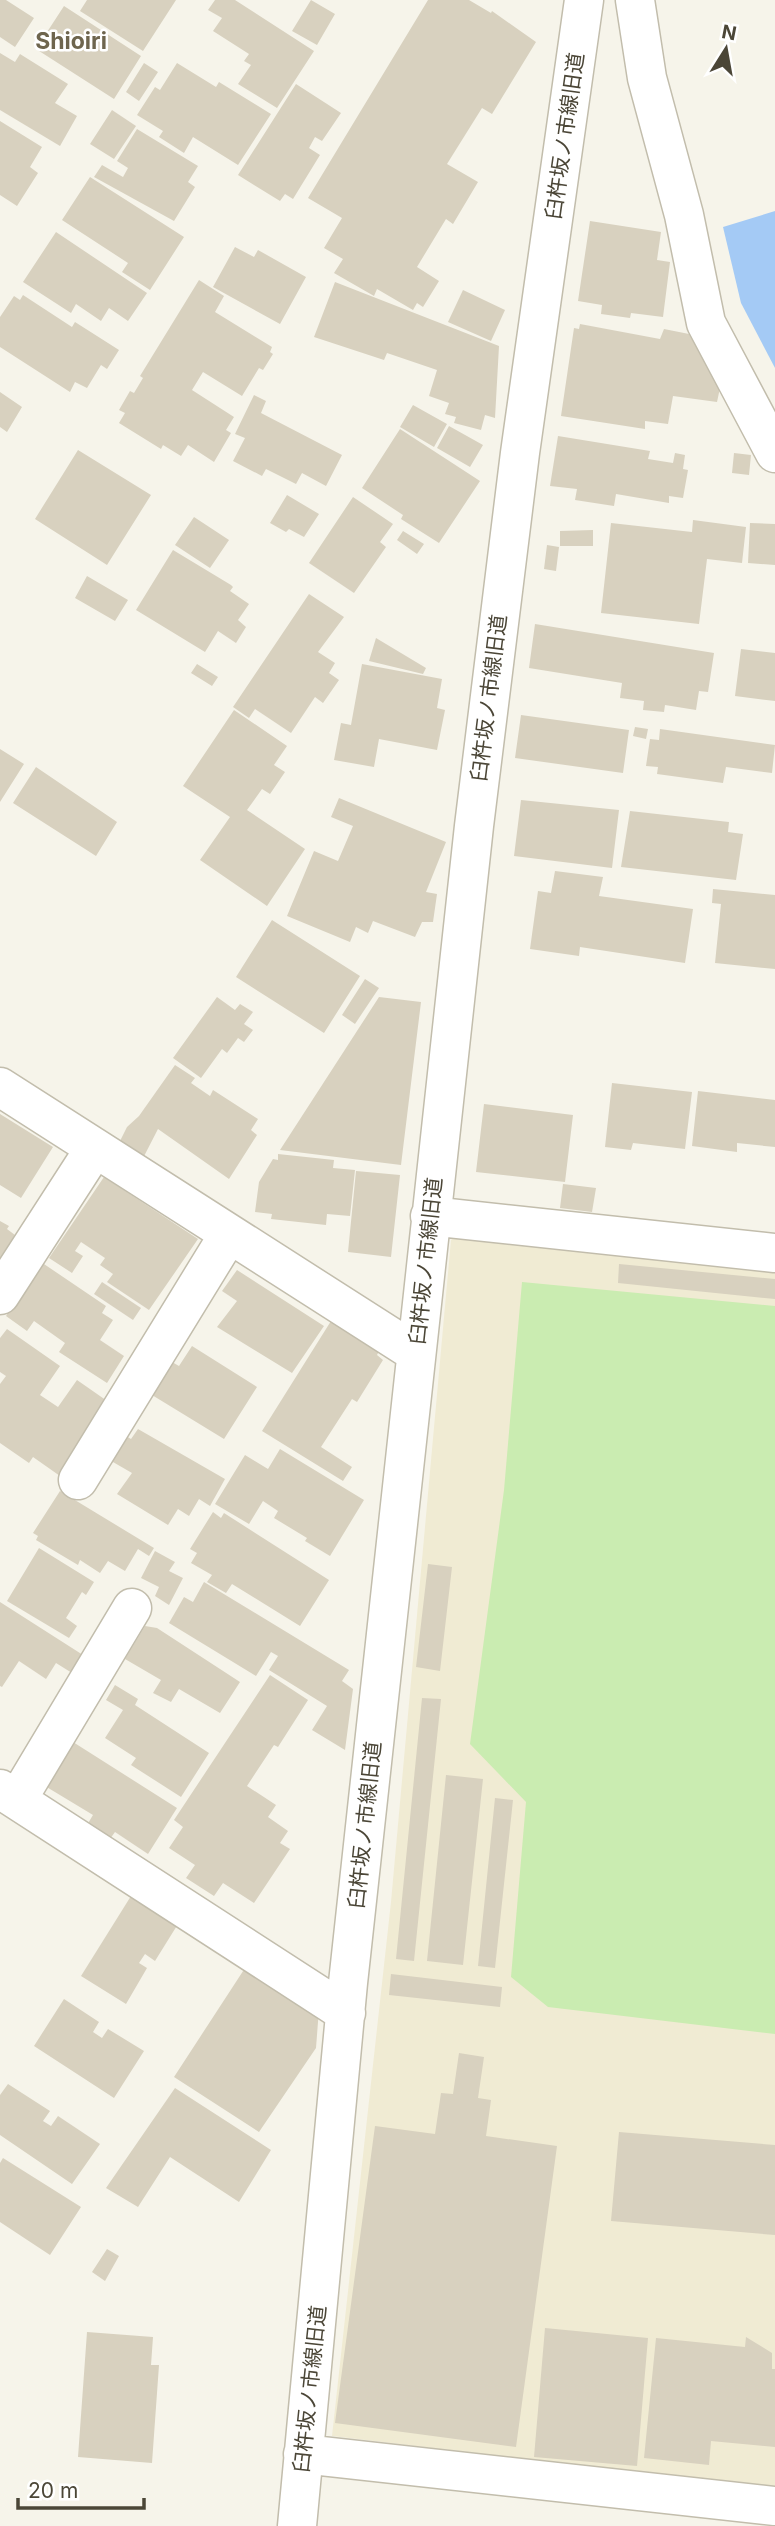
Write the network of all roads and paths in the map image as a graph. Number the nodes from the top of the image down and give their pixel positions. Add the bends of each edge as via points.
1 (584, 0) edge
2 (635, 0) edge
3 (775, 453) edge
4 (0, 1087) edge
5 (95, 1148) junction
6 (430, 1216) junction
7 (229, 1234) junction
8 (775, 1253) edge
9 (0, 1295) edge
10 (416, 1353) junction
11 (78, 1480) dead end
12 (132, 1608) dead end
13 (8, 1794) edge
14 (346, 2013) junction
15 (303, 2454) junction
16 (775, 2506) edge
17 (297, 2526) edge

1 - 6 street, 臼杵坂ノ市線旧道 via 515,494
2 - 3 street via 646,78 684,215 706,323
4 - 5 street
5 - 7 street
5 - 9 street
6 - 8 street
6 - 10 street, 臼杵坂ノ市線旧道
7 - 10 street
7 - 11 street
10 - 14 street, 臼杵坂ノ市線旧道
12 - 13 street
13 - 14 street
14 - 15 street, 臼杵坂ノ市線旧道
15 - 16 street
15 - 17 street, 臼杵坂ノ市線旧道

